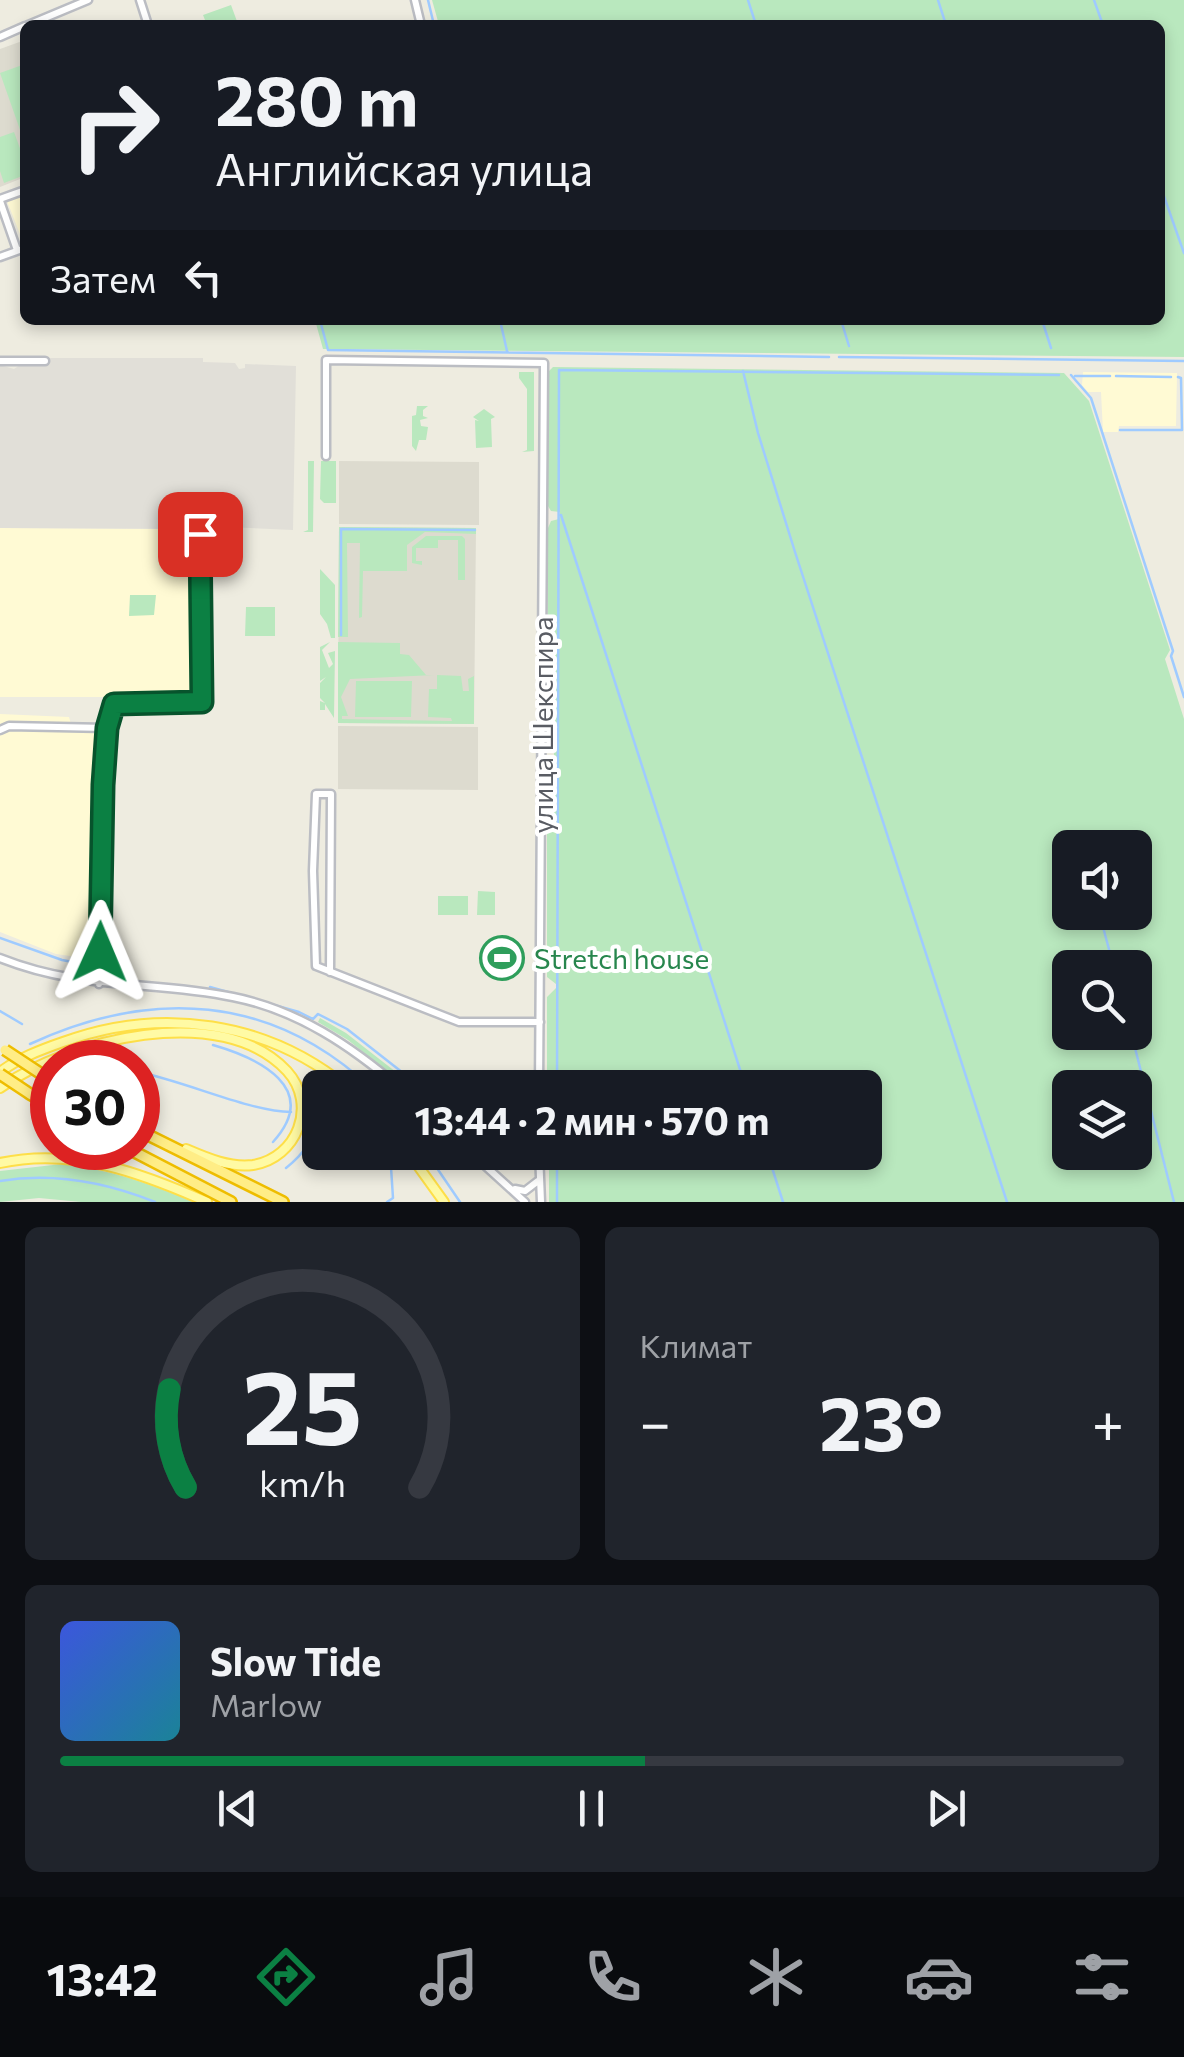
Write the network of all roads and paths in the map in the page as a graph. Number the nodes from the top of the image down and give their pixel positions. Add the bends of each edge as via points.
1 (88, 0) edge
2 (41, 20) edge
3 (0, 200) edge
4 (20, 247) edge
5 (0, 361) edge
6 (45, 361) dead end
7 (326, 456) dead end
8 (200, 534) dead end
9 (107, 728) junction
10 (0, 730) edge
11 (0, 958) edge
12 (330, 972) junction
13 (99, 984) junction
14 (540, 1022) junction
15 (107, 1040) edge
16 (2, 1048) edge
17 (30, 1066) edge
18 (30, 1069) edge
19 (322, 1070) edge
20 (378, 1070) edge
21 (539, 1070) edge
22 (0, 1073) edge
23 (0, 1088) edge
24 (30, 1094) edge
25 (160, 1139) edge
26 (160, 1141) edge
27 (0, 1163) edge
28 (160, 1165) edge
29 (421, 1170) edge
30 (490, 1170) edge
31 (538, 1170) edge
32 (538, 1180) junction
33 (507, 1186) junction
34 (207, 1202) edge
35 (231, 1202) edge
36 (283, 1202) edge
37 (444, 1202) edge
38 (528, 1202) edge
39 (542, 1202) edge

1 - 2 street
3 - 4 street
5 - 6 street
7 - 14 street, улица Шекспира via 326,360 544,363
8 - 9 street via 202,702 114,704
9 - 10 street
9 - 13 street
11 - 13 street
12 - 12 street via 331,794 316,794 316,966
12 - 14 street via 459,1022
13 - 20 street via 264,1006 320,1028
14 - 21 street, улица Шекспира
15 - 25 main road via 198,1035 235,1042 270,1057 298,1087 302,1122 288,1147 266,1162 226,1164
16 - 17 highway, bridge
18 - 23 main road
19 - 22 main road via 266,1040 198,1024 134,1024 30,1053
22 - 24 highway, bridge
26 - 36 highway
27 - 34 main road via 89,1162
28 - 35 highway
29 - 37 main road
30 - 33 street
31 - 32 street
32 - 33 street via 525,1192
32 - 38 street
32 - 39 street
33 - 38 street

